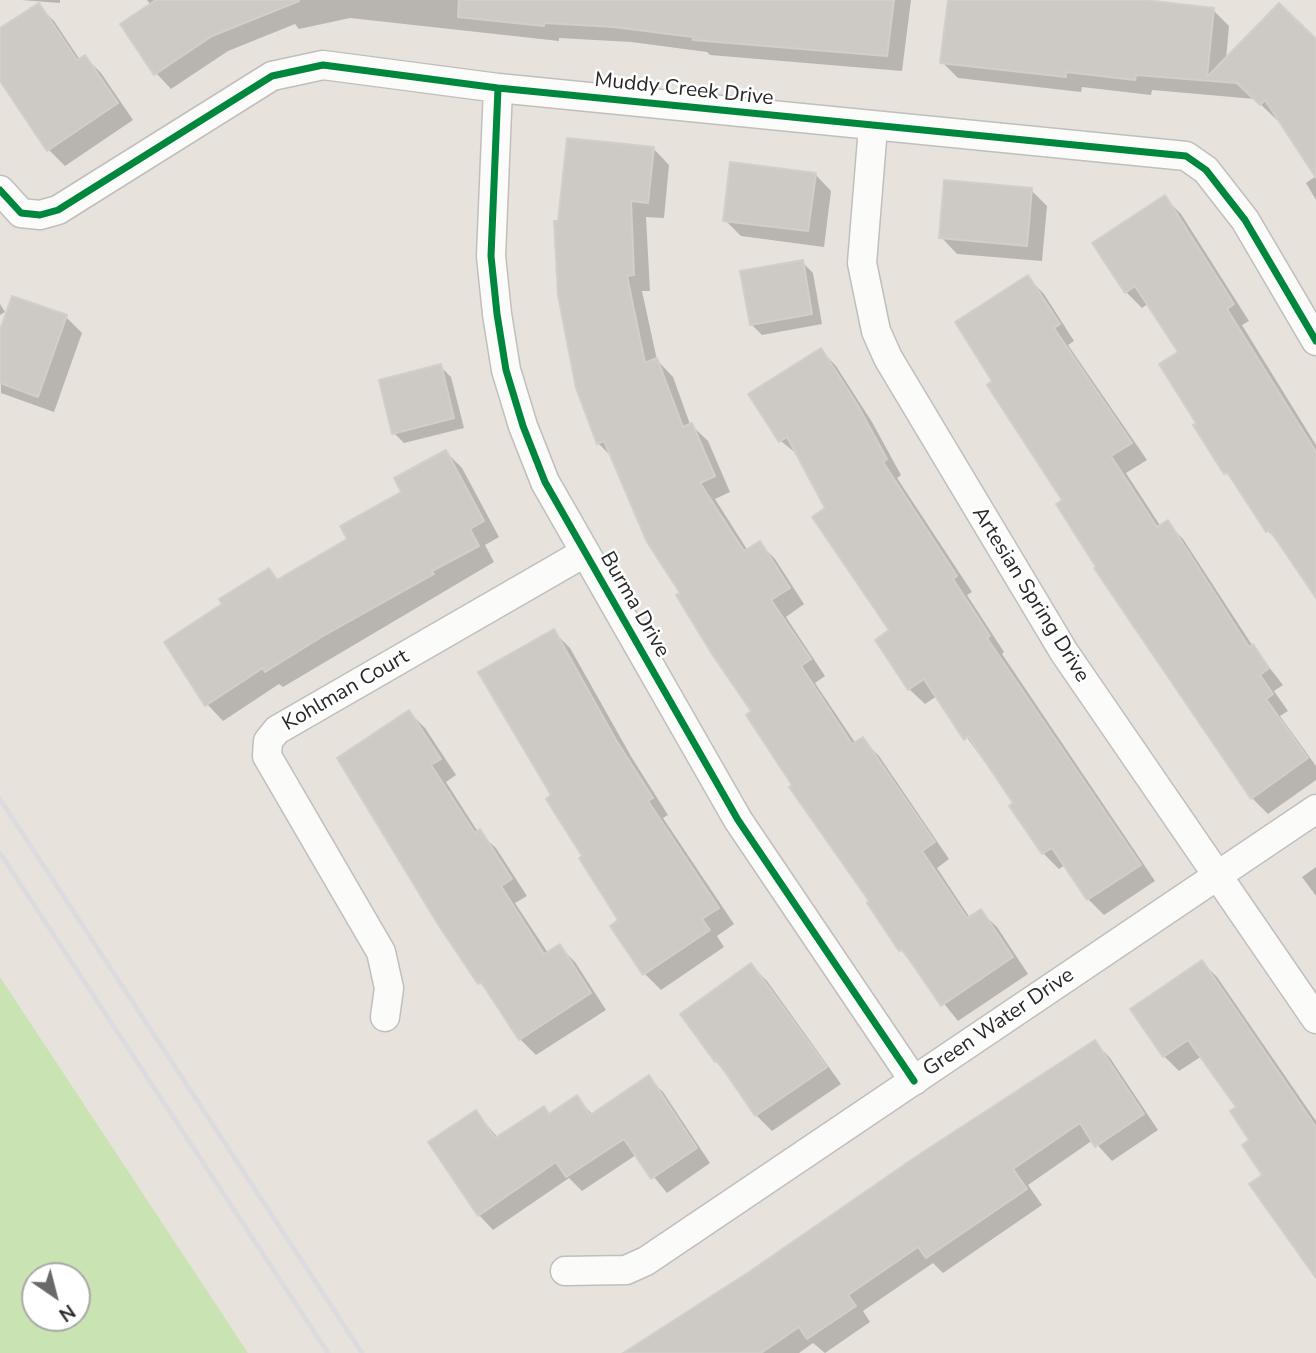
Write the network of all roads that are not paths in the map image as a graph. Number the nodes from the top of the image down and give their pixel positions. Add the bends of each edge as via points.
1 (498, 88) junction
2 (873, 128) junction
3 (0, 190) edge
4 (1316, 341) edge
5 (584, 553) junction
6 (1316, 809) edge
7 (1217, 874) junction
8 (385, 1017) dead end
9 (1316, 1019) edge
10 (914, 1082) junction
11 (565, 1271) dead end

1 - 2 street, Muddy Creek Drive
1 - 3 street, Muddy Creek Drive via 324,65 299,69 272,76 246,91 58,210 40,215 21,213
1 - 5 street, Burma Drive via 491,256 506,370 545,482
2 - 4 street, Muddy Creek Drive via 1186,156 1206,170 1231,200
2 - 7 street, Artesian Spring Drive via 862,263 876,331 888,358 1034,606
5 - 8 street, Kohlman Court via 276,730 268,741 267,756 381,952 389,988
5 - 10 street, Burma Drive via 760,854
6 - 7 street, Green Water Drive
7 - 9 street, Artesian Spring Drive
7 - 10 street, Green Water Drive
10 - 11 street, Green Water Drive via 646,1261 626,1270

